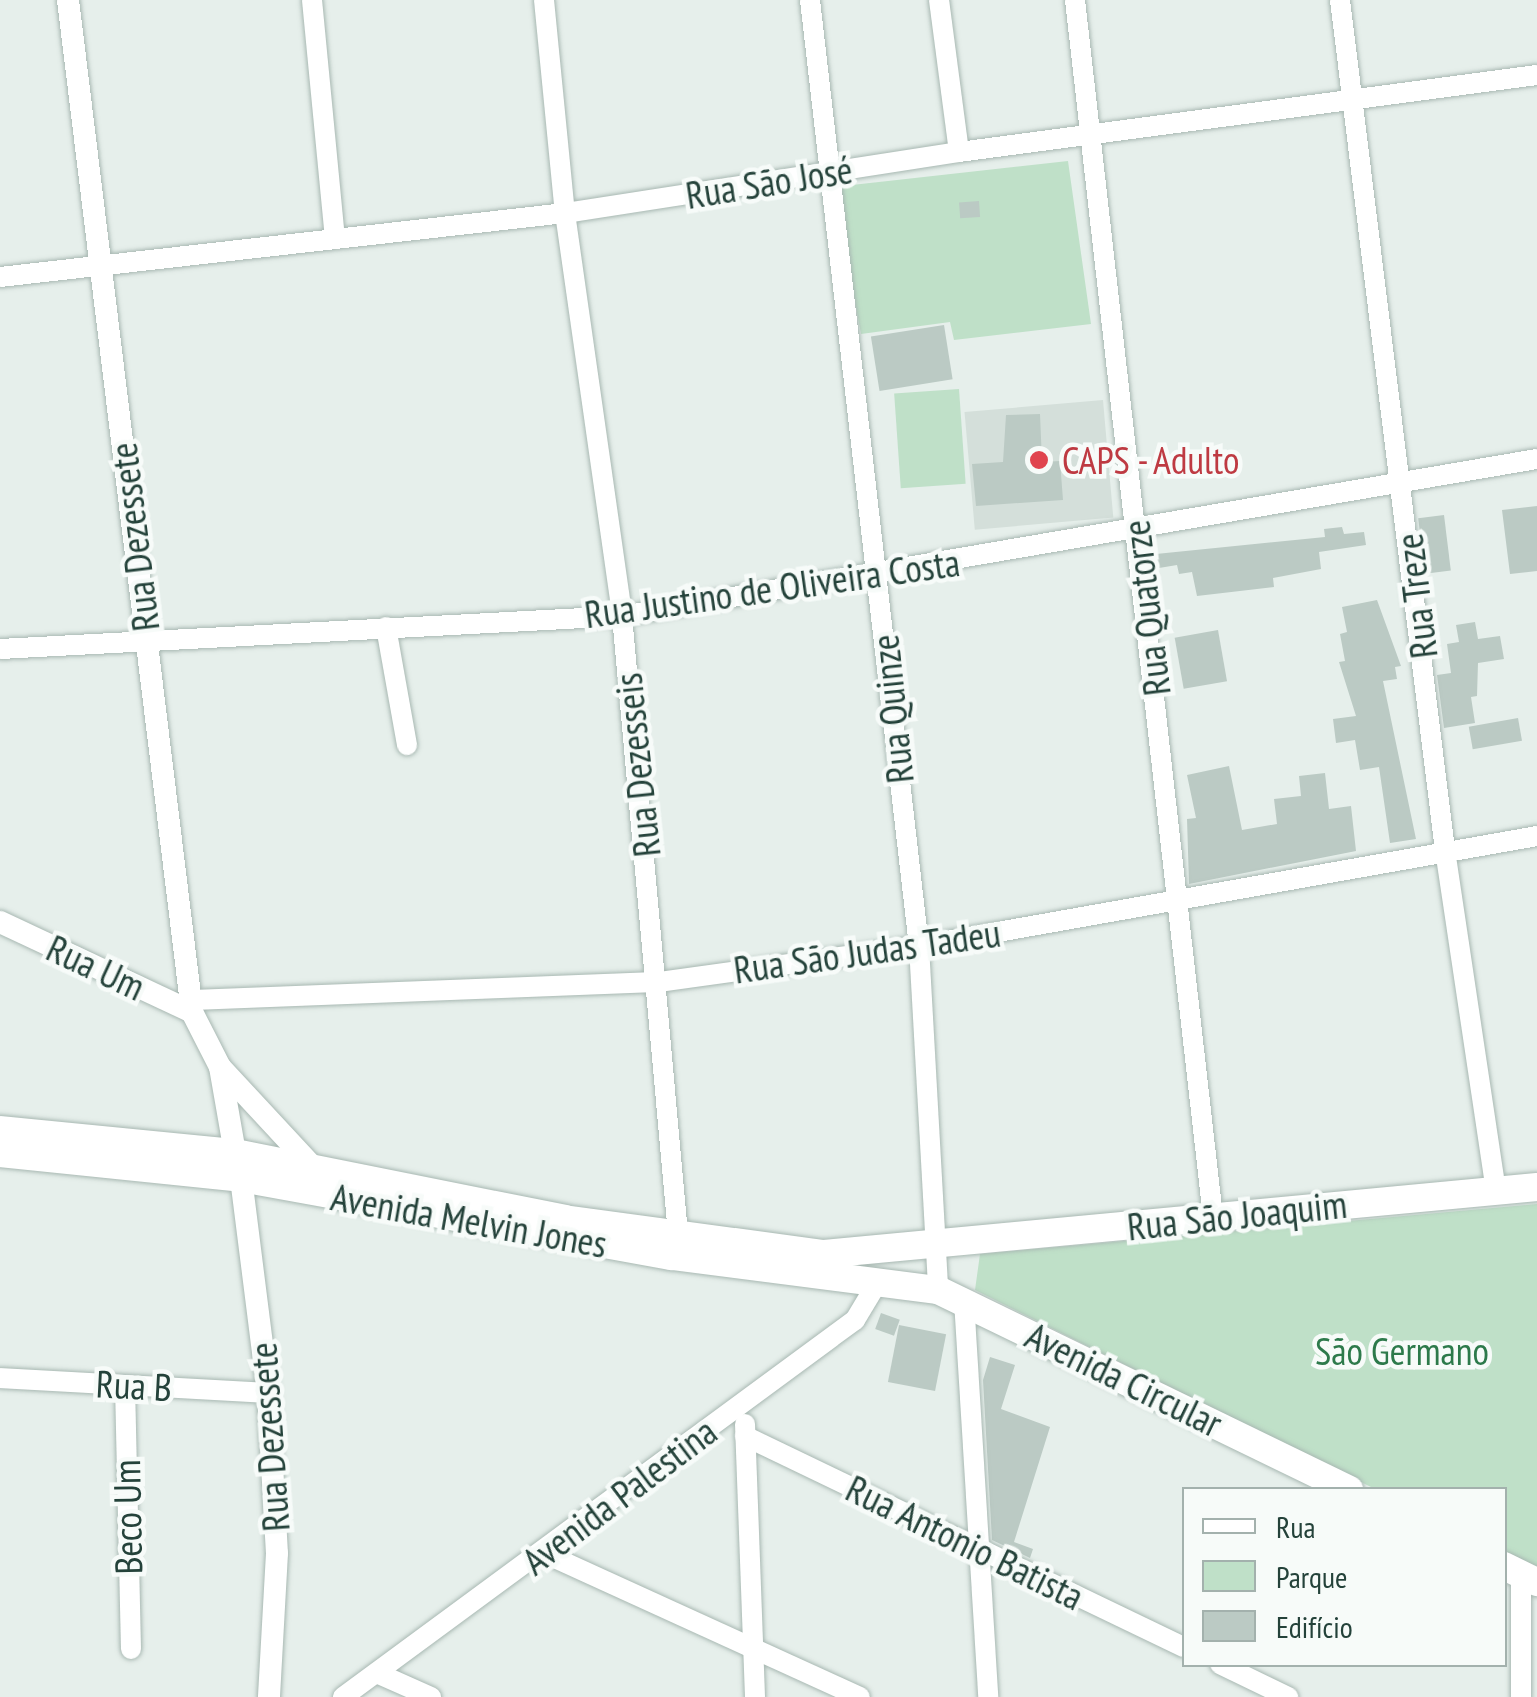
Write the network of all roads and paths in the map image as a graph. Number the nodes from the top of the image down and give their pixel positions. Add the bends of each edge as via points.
1 (68, 0) edge
2 (312, 0) edge
3 (544, 0) edge
4 (810, 0) edge
5 (939, 0) edge
6 (1076, 0) edge
7 (1340, 0) edge
8 (1537, 76) edge
9 (1353, 99) junction
10 (1087, 134) junction
11 (959, 152) junction
12 (827, 173) junction
13 (566, 213) junction
14 (335, 238) junction
15 (102, 268) junction
16 (0, 277) edge
17 (1537, 459) edge
18 (1403, 484) junction
19 (1137, 530) junction
20 (877, 575) junction
21 (622, 616) junction
22 (386, 627) junction
23 (146, 639) junction
24 (0, 649) edge
25 (407, 744) dead end
26 (1537, 836) edge
27 (1446, 850) junction
28 (1182, 902) junction
29 (0, 922) edge
30 (919, 946) junction
31 (659, 982) junction
32 (191, 1006) junction
33 (220, 1067) junction
34 (0, 1130) edge
35 (0, 1152) edge
36 (238, 1166) junction
37 (312, 1166) junction
38 (1537, 1187) edge
39 (1496, 1190) junction
40 (1213, 1217) junction
41 (678, 1234) junction
42 (938, 1246) junction
43 (879, 1280) junction
44 (951, 1295) junction
45 (0, 1378) edge
46 (125, 1385) junction
47 (268, 1393) junction
48 (744, 1403) junction
49 (745, 1436) junction
50 (1342, 1487) edge
51 (977, 1548) junction
52 (544, 1554) junction
53 (1521, 1574) edge
54 (753, 1647) junction
55 (1182, 1647) edge
56 (132, 1649) dead end
57 (1226, 1667) edge
58 (379, 1674) junction
59 (269, 1697) edge
60 (343, 1697) edge
61 (432, 1697) edge
62 (756, 1697) edge
63 (860, 1697) edge
64 (988, 1697) edge
65 (1288, 1697) edge
66 (1521, 1697) edge

1 - 15 street, Rua Dezessete
2 - 14 street
3 - 13 street, Rua Dezesseis
4 - 12 street, Rua Quinze
5 - 11 street
6 - 10 street, Rua Quatorze
7 - 9 street, Rua Treze
8 - 9 street, Rua São José
9 - 10 street, Rua São José
9 - 18 street, Rua Treze
10 - 11 street, Rua São José
10 - 19 street, Rua Quatorze
11 - 12 street, Rua São José
12 - 13 street, Rua São José
12 - 20 street, Rua Quinze
13 - 14 street, Rua São José
13 - 21 street, Rua Dezesseis
14 - 15 street, Rua São José
15 - 16 street, Rua São José
15 - 23 street, Rua Dezessete
17 - 18 street, Rua Justino de Oliveira Costa
18 - 19 street, Rua Justino de Oliveira Costa
18 - 27 street, Rua Treze
19 - 20 street, Rua Justino de Oliveira Costa
19 - 28 street, Rua Quatorze
20 - 21 street, Rua Justino de Oliveira Costa
20 - 30 street, Rua Quinze
21 - 22 street, Rua Justino de Oliveira Costa
21 - 31 street, Rua Dezesseis
22 - 23 street, Rua Justino de Oliveira Costa
22 - 25 street
23 - 24 street, Rua Justino de Oliveira Costa
23 - 32 street, Rua Dezessete
26 - 27 street, Rua São Judas Tadeu
27 - 28 street, Rua São Judas Tadeu
27 - 39 street, Rua Treze
28 - 30 street, Rua São Judas Tadeu
28 - 40 street, Rua Quatorze
29 - 32 street, Rua Um
30 - 31 street, Rua São Judas Tadeu
30 - 42 street, Rua Quinze
31 - 32 street, Rua São Judas Tadeu
31 - 41 street, Rua Dezesseis
32 - 33 street, Rua Dezessete
33 - 36 street, Rua Dezessete
33 - 37 street, Rua Dezessete
34 - 36 main road, Avenida Melvin Jones
35 - 36 main road, Avenida Melvin Jones
36 - 37 main road, Avenida Melvin Jones
36 - 43 main road, Avenida Melvin Jones via 672,1256
36 - 47 street, Rua Dezessete
37 - 41 main road, Avenida Melvin Jones via 564,1219
38 - 39 main road, Rua São Joaquim
39 - 40 main road, Rua São Joaquim
40 - 42 main road, Rua São Joaquim
41 - 42 main road, Avenida Melvin Jones via 824,1254
42 - 44 street
43 - 44 main road, Avenida Melvin Jones
43 - 48 street, Avenida Palestina via 855,1320
44 - 50 main road, Avenida Circular
44 - 51 street
45 - 46 street, Rua B
46 - 47 street, Rua B
46 - 56 street, Beco Um
47 - 59 street, Rua Dezessete via 279,1584
48 - 49 street
48 - 52 street, Avenida Palestina
49 - 51 street, Rua Antonio Batista
49 - 54 street
51 - 55 street, Rua Antonio Batista
51 - 64 street
52 - 54 street
52 - 58 street, Avenida Palestina
53 - 66 street
54 - 62 street
54 - 63 street
57 - 65 street
58 - 60 street, Avenida Palestina
58 - 61 street

